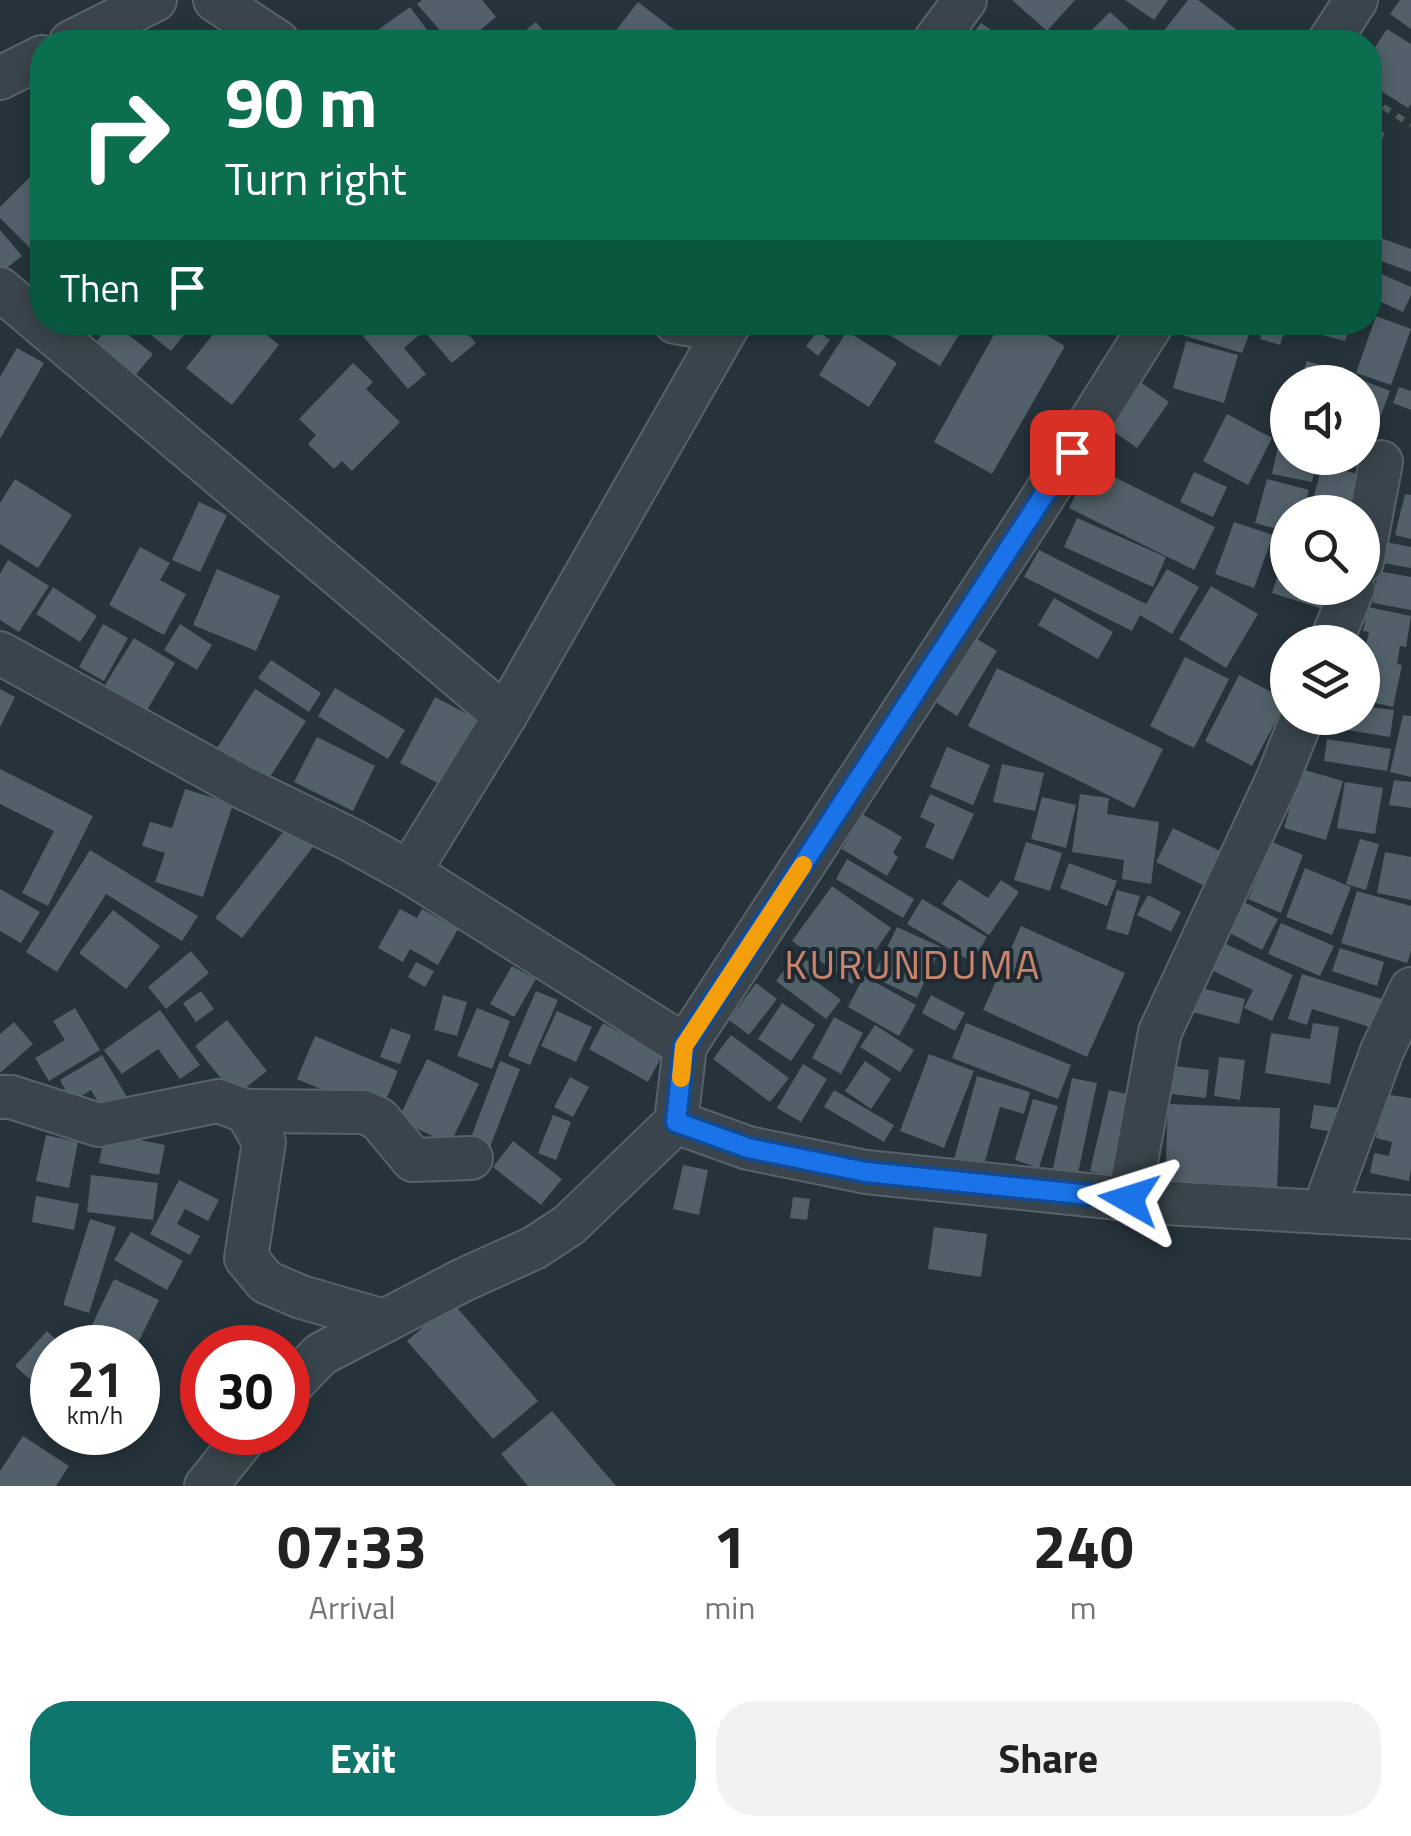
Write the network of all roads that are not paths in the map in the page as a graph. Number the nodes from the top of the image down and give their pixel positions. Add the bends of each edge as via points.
1 (155, 0) edge
2 (215, 0) edge
3 (965, 0) edge
4 (1356, 0) edge
5 (95, 30) edge
6 (260, 30) edge
7 (943, 30) edge
8 (1337, 30) edge
9 (30, 63) edge
10 (0, 78) edge
11 (0, 289) edge
12 (30, 314) edge
13 (54, 335) edge
14 (723, 335) edge
15 (1145, 335) edge
16 (1381, 462) dead end
17 (1375, 495) edge
18 (0, 654) edge
19 (504, 716) junction
20 (1295, 735) edge
21 (409, 872) junction
22 (1411, 989) edge
23 (684, 1046) junction
24 (4, 1107) edge
25 (246, 1111) junction
26 (676, 1122) junction
27 (471, 1158) dead end
28 (1129, 1199) junction
29 (1323, 1212) junction
30 (1411, 1217) edge
31 (384, 1322) junction
32 (310, 1365) edge
33 (231, 1455) edge
34 (206, 1486) edge

1 - 5 street
2 - 6 street
3 - 7 street
4 - 8 street
9 - 10 street
11 - 12 street
13 - 19 street
14 - 19 street
15 - 23 street
16 - 17 street
18 - 21 street
19 - 21 street
20 - 28 street via 1160,1032
21 - 23 street
22 - 29 street
23 - 26 street
24 - 25 street via 99,1124 218,1101
25 - 27 street via 364,1112 379,1119 413,1160
25 - 31 street via 264,1142 246,1258 266,1282
26 - 28 street via 748,1148 866,1172
26 - 31 street via 569,1225
28 - 29 street
29 - 30 street
31 - 32 street
33 - 34 street

